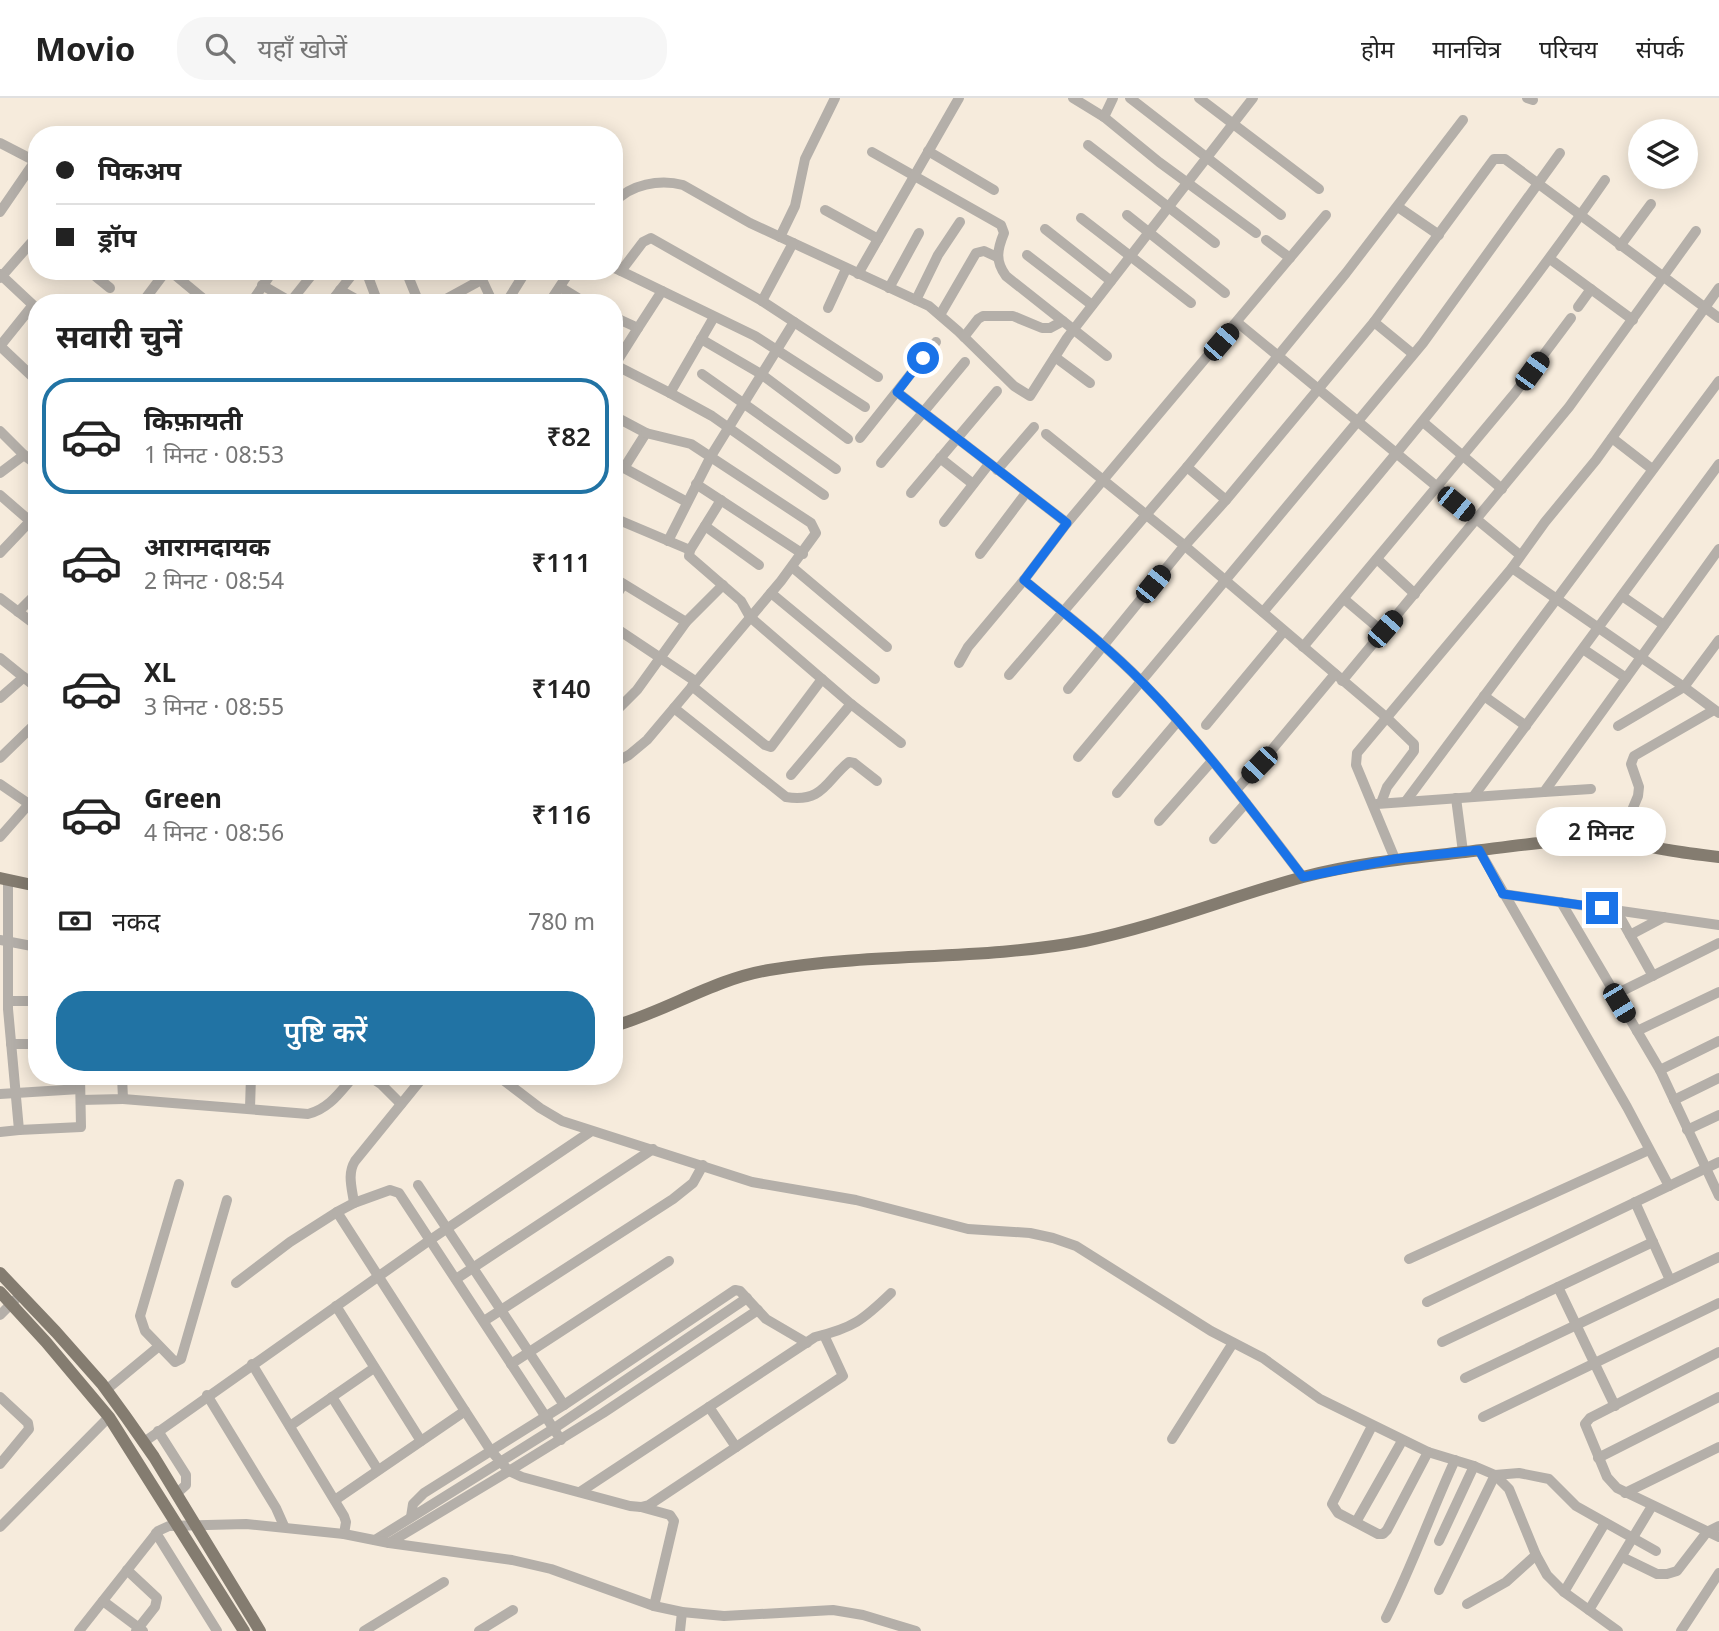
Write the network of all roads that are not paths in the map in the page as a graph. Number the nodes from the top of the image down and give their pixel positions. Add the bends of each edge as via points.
1 (835, 98) edge
2 (959, 98) edge
3 (1073, 98) edge
4 (1113, 98) edge
5 (1130, 98) edge
6 (1199, 98) edge
7 (1253, 98) edge
8 (1104, 117) junction
9 (1463, 120) dead end
10 (1233, 124) junction
11 (0, 144) edge
12 (1088, 145) dead end
13 (928, 151) junction
14 (873, 152) dead end
15 (1560, 153) dead end
16 (1208, 157) junction
17 (28, 158) edge
18 (28, 173) edge
19 (914, 176) junction
20 (1605, 180) dead end
21 (1188, 182) junction
22 (1538, 184) junction
23 (1319, 189) dead end
24 (994, 190) dead end
25 (623, 196) edge
26 (1651, 204) dead end
27 (1398, 206) junction
28 (1170, 207) junction
29 (825, 210) dead end
30 (0, 212) edge
31 (1127, 215) dead end
32 (1280, 215) dead end
33 (1326, 215) dead end
34 (1581, 215) junction
35 (1082, 218) dead end
36 (960, 222) dead end
37 (1045, 229) dead end
38 (1696, 231) dead end
39 (919, 233) dead end
40 (1150, 233) junction
41 (1256, 233) dead end
42 (1439, 235) junction
43 (780, 237) junction
44 (878, 239) junction
45 (1266, 240) dead end
46 (793, 243) junction
47 (1215, 243) dead end
48 (28, 246) edge
49 (1620, 246) junction
50 (1027, 255) dead end
51 (997, 257) junction
52 (1131, 257) junction
53 (1290, 258) junction
54 (1550, 259) junction
55 (623, 264) edge
56 (846, 269) junction
57 (623, 272) edge
58 (858, 274) junction
59 (1, 276) edge
60 (1664, 276) junction
61 (100, 280) edge
62 (161, 280) edge
63 (179, 280) edge
64 (266, 280) edge
65 (348, 280) edge
66 (472, 280) edge
67 (564, 280) edge
68 (1111, 281) junction
69 (262, 285) junction
70 (560, 287) junction
71 (110, 288) dead end
72 (889, 288) junction
73 (1719, 288) edge
74 (1591, 289) junction
75 (340, 290) junction
76 (662, 291) junction
77 (1225, 293) dead end
78 (149, 294) edge
79 (195, 294) edge
80 (256, 294) edge
81 (278, 294) edge
82 (337, 294) edge
83 (347, 294) edge
84 (452, 294) edge
85 (556, 294) edge
86 (571, 294) edge
87 (916, 300) junction
88 (28, 301) edge
89 (762, 302) junction
90 (1191, 303) dead end
91 (1092, 305) junction
92 (1578, 307) dead end
93 (1704, 307) junction
94 (828, 308) dead end
95 (28, 315) edge
96 (940, 315) junction
97 (715, 317) junction
98 (1571, 318) dead end
99 (1719, 318) edge
100 (1633, 320) junction
101 (623, 321) edge
102 (1063, 321) junction
103 (794, 322) junction
104 (1374, 322) junction
105 (1238, 323) junction
106 (638, 328) junction
107 (1073, 329) junction
108 (964, 337) junction
109 (701, 339) junction
110 (936, 342) dead end
111 (0, 346) edge
112 (778, 349) junction
113 (623, 352) edge
114 (1278, 354) junction
115 (1413, 354) junction
116 (1107, 356) dead end
117 (1055, 357) junction
118 (965, 362) dead end
119 (623, 369) edge
120 (28, 371) edge
121 (702, 374) dead end
122 (761, 374) junction
123 (878, 377) dead end
124 (1719, 381) edge
125 (1090, 383) dead end
126 (1318, 388) junction
127 (997, 391) dead end
128 (897, 392) junction
129 (670, 393) junction
130 (743, 403) junction
131 (865, 407) dead end
132 (924, 412) junction
133 (1357, 420) junction
134 (623, 421) edge
135 (1423, 422) junction
136 (729, 427) junction
137 (1034, 427) dead end
138 (0, 431) edge
139 (646, 433) junction
140 (1046, 433) dead end
141 (860, 438) dead end
142 (957, 438) junction
143 (1612, 438) junction
144 (848, 439) dead end
145 (1397, 454) junction
146 (24, 455) junction
147 (711, 456) junction
148 (1463, 456) junction
149 (28, 458) edge
150 (940, 458) junction
151 (623, 461) edge
152 (881, 463) dead end
153 (1719, 464) edge
154 (993, 467) junction
155 (1187, 467) junction
156 (623, 468) edge
157 (1652, 468) junction
158 (836, 469) dead end
159 (0, 473) edge
160 (1104, 480) junction
161 (696, 484) junction
162 (973, 484) junction
163 (1436, 487) junction
164 (1502, 489) junction
165 (911, 493) dead end
166 (1026, 493) junction
167 (0, 495) edge
168 (824, 495) dead end
169 (721, 500) junction
170 (1226, 500) junction
171 (687, 502) junction
172 (1146, 514) junction
173 (28, 515) edge
174 (1476, 520) junction
175 (623, 521) edge
176 (944, 522) dead end
177 (28, 523) edge
178 (1067, 523) junction
179 (705, 526) junction
180 (668, 541) junction
181 (1185, 546) junction
182 (1719, 549) edge
183 (690, 550) junction
184 (0, 553) edge
185 (803, 554) junction
186 (980, 554) dead end
187 (1520, 555) junction
188 (1377, 559) junction
189 (759, 565) dead end
190 (792, 567) junction
191 (1512, 568) junction
192 (1024, 580) junction
193 (1225, 580) junction
194 (623, 583) edge
195 (723, 585) junction
196 (771, 593) junction
197 (1415, 594) junction
198 (1622, 596) junction
199 (0, 598) edge
200 (1556, 598) junction
201 (1344, 599) junction
202 (28, 602) edge
203 (18, 612) junction
204 (1263, 612) junction
205 (1064, 613) junction
206 (750, 617) junction
207 (28, 619) edge
208 (687, 622) junction
209 (1664, 625) junction
210 (1598, 629) junction
211 (1284, 631) junction
212 (1382, 632) junction
213 (623, 633) edge
214 (1719, 640) edge
215 (1103, 645) junction
216 (887, 647) dead end
217 (1303, 647) junction
218 (1583, 649) junction
219 (1715, 653) edge
220 (661, 656) junction
221 (0, 658) edge
222 (1640, 658) junction
223 (959, 663) dead end
224 (1009, 675) dead end
225 (24, 677) junction
226 (1338, 677) junction
227 (822, 678) junction
228 (1626, 678) junction
229 (875, 679) dead end
230 (28, 680) edge
231 (1141, 680) junction
232 (694, 683) junction
233 (1685, 687) junction
234 (1068, 689) dead end
235 (1484, 696) junction
236 (0, 698) edge
237 (623, 704) edge
238 (851, 704) junction
239 (674, 708) junction
240 (1717, 712) edge
241 (1386, 717) junction
242 (1178, 721) junction
243 (1206, 725) dead end
244 (1526, 726) junction
245 (1618, 726) dead end
246 (28, 731) edge
247 (901, 743) dead end
248 (1078, 757) dead end
249 (0, 758) edge
250 (623, 758) edge
251 (1212, 761) junction
252 (791, 775) dead end
253 (877, 781) dead end
254 (0, 784) edge
255 (1591, 789) dead end
256 (1236, 790) junction
257 (1544, 792) junction
258 (1117, 793) dead end
259 (1473, 797) junction
260 (1455, 798) junction
261 (1406, 801) junction
262 (28, 803) edge
263 (1246, 803) junction
264 (1377, 804) junction
265 (28, 805) edge
266 (1158, 821) dead end
267 (0, 836) edge
268 (1214, 839) dead end
269 (1619, 841) junction
270 (1479, 850) junction
271 (1463, 852) junction
272 (1719, 857) edge
273 (1395, 859) junction
274 (1303, 877) junction
275 (4, 879) edge
276 (28, 884) edge
277 (1503, 894) junction
278 (1561, 902) junction
279 (1616, 910) junction
280 (1665, 917) junction
281 (1719, 925) edge
282 (1630, 935) junction
283 (4, 941) edge
284 (1719, 943) edge
285 (28, 945) edge
286 (1653, 976) junction
287 (1719, 992) edge
288 (1615, 995) junction
289 (8, 1001) junction
290 (28, 1001) edge
291 (623, 1023) edge
292 (1637, 1031) junction
293 (1719, 1041) edge
294 (11, 1044) junction
295 (28, 1044) edge
296 (1660, 1070) junction
297 (1719, 1078) edge
298 (80, 1085) edge
299 (122, 1085) edge
300 (251, 1085) edge
301 (346, 1085) edge
302 (381, 1085) edge
303 (417, 1085) edge
304 (510, 1085) edge
305 (0, 1094) edge
306 (16, 1094) junction
307 (80, 1094) junction
308 (123, 1099) junction
309 (1674, 1100) junction
310 (401, 1104) junction
311 (250, 1108) junction
312 (1719, 1115) edge
313 (19, 1130) junction
314 (1687, 1130) junction
315 (0, 1132) edge
316 (590, 1132) junction
317 (653, 1149) junction
318 (1649, 1150) junction
319 (1719, 1162) edge
320 (703, 1165) junction
321 (1704, 1169) junction
322 (179, 1184) dead end
323 (418, 1185) dead end
324 (1669, 1186) junction
325 (1719, 1196) edge
326 (227, 1199) dead end
327 (1635, 1202) junction
328 (355, 1203) junction
329 (337, 1212) junction
330 (446, 1228) junction
331 (430, 1240) junction
332 (1653, 1242) junction
333 (1719, 1257) edge
334 (1409, 1259) dead end
335 (669, 1261) dead end
336 (473, 1267) junction
337 (0, 1273) edge
338 (379, 1276) junction
339 (456, 1279) junction
340 (1670, 1280) junction
341 (236, 1283) dead end
342 (1558, 1287) junction
343 (0, 1292) edge
344 (891, 1293) dead end
345 (747, 1298) junction
346 (16, 1299) junction
347 (1427, 1301) dead end
348 (1719, 1303) edge
349 (336, 1306) junction
350 (758, 1310) junction
351 (501, 1311) junction
352 (0, 1315) edge
353 (484, 1321) junction
354 (1576, 1325) junction
355 (824, 1335) junction
356 (1442, 1342) dead end
357 (807, 1343) junction
358 (1233, 1343) junction
359 (158, 1347) junction
360 (1719, 1352) edge
361 (528, 1353) junction
362 (252, 1364) junction
363 (511, 1364) junction
364 (1593, 1364) junction
365 (374, 1368) junction
366 (1465, 1378) dead end
367 (106, 1390) junction
368 (207, 1395) junction
369 (0, 1397) edge
370 (332, 1397) junction
371 (1719, 1397) edge
372 (564, 1405) junction
373 (1615, 1406) junction
374 (709, 1408) junction
375 (465, 1410) junction
376 (545, 1417) junction
377 (1483, 1417) dead end
378 (103, 1424) junction
379 (290, 1426) junction
380 (1372, 1426) junction
381 (553, 1429) junction
382 (158, 1431) junction
383 (1171, 1439) dead end
384 (561, 1440) junction
385 (144, 1441) junction
386 (421, 1441) junction
387 (1402, 1441) junction
388 (736, 1447) junction
389 (1719, 1447) edge
390 (492, 1451) junction
391 (1428, 1452) junction
392 (1598, 1458) junction
393 (1455, 1460) junction
394 (500, 1462) junction
395 (0, 1464) edge
396 (1475, 1466) junction
397 (378, 1470) junction
398 (509, 1471) junction
399 (1494, 1475) junction
400 (580, 1492) junction
401 (1625, 1493) junction
402 (176, 1494) junction
403 (335, 1500) junction
404 (1653, 1506) junction
405 (640, 1507) junction
406 (411, 1517) junction
407 (1356, 1522) junction
408 (1605, 1523) junction
409 (195, 1526) junction
410 (284, 1526) junction
411 (1719, 1526) edge
412 (0, 1527) edge
413 (178, 1527) junction
414 (159, 1531) junction
415 (1707, 1532) junction
416 (344, 1534) junction
417 (1719, 1537) edge
418 (1633, 1538) junction
419 (375, 1540) junction
420 (1439, 1541) dead end
421 (389, 1542) junction
422 (1656, 1551) dead end
423 (1536, 1555) junction
424 (1622, 1557) junction
425 (127, 1570) junction
426 (1719, 1573) edge
427 (444, 1582) dead end
428 (1439, 1590) dead end
429 (1564, 1592) junction
430 (103, 1601) junction
431 (1467, 1604) dead end
432 (654, 1606) junction
433 (513, 1610) dead end
434 (1589, 1610) junction
435 (682, 1612) junction
436 (1385, 1618) dead end
437 (140, 1630) edge
438 (79, 1631) edge
439 (217, 1631) edge
440 (244, 1631) edge
441 (260, 1631) edge
442 (364, 1631) edge
443 (479, 1631) edge
444 (680, 1631) edge
445 (916, 1631) edge
446 (1618, 1631) edge
447 (1681, 1631) edge

1 - 43 street via 805,159 796,206
2 - 13 street
3 - 8 street
4 - 8 street
5 - 16 street
6 - 10 street
7 - 10 street
8 - 21 street
9 - 27 street
10 - 16 street
10 - 23 street
11 - 17 street
12 - 28 street
13 - 19 street
13 - 24 street
14 - 19 street
15 - 22 street
16 - 21 street
16 - 32 street
18 - 30 street
19 - 44 street
19 - 51 street via 1001,225 1004,233
20 - 34 street
21 - 28 street
21 - 41 street
22 - 34 street
22 - 42 street via 1505,159 1494,159
22 - 115 street
25 - 43 street via 652,182 670,181
26 - 49 street
27 - 42 street
27 - 114 street
28 - 40 street
28 - 47 street
29 - 44 street
31 - 40 street
33 - 53 street
34 - 49 street
34 - 54 street
35 - 52 street
36 - 87 street
37 - 68 street
38 - 60 street
39 - 72 street
40 - 52 street
40 - 77 street
42 - 104 street
43 - 46 street
44 - 58 street
45 - 53 street
46 - 56 street
46 - 89 street
48 - 59 street
49 - 60 street
50 - 91 street
51 - 96 street via 976,253
51 - 102 street via 1006,276
52 - 68 street
52 - 90 street
53 - 105 street
54 - 74 street
54 - 135 street
55 - 89 street via 651,238
56 - 58 street
56 - 94 street
57 - 76 street
58 - 72 street
59 - 88 street
60 - 93 street
60 - 100 street
61 - 71 street
62 - 78 street
63 - 79 street
64 - 69 street
65 - 75 street
66 - 84 street
67 - 70 street
68 - 91 street
69 - 80 street
69 - 81 street
70 - 85 street
70 - 86 street
72 - 87 street
73 - 93 street
74 - 92 street
74 - 100 street
75 - 82 street
75 - 83 street
76 - 97 street
76 - 106 street
87 - 96 street
89 - 103 street
91 - 107 street
93 - 99 street
93 - 143 street
95 - 111 street
96 - 108 street
97 - 109 street
97 - 112 street
98 - 148 street
100 - 164 street
101 - 106 street
102 - 107 street
102 - 108 street via 1042,328 1013,316 983,316
103 - 112 street
103 - 123 street
104 - 115 street
104 - 126 street
105 - 114 street
105 - 160 street
106 - 113 street
107 - 116 street
107 - 117 street
108 - 117 street via 1027,395 1034,393
109 - 122 street
109 - 129 street
110 - 128 street
111 - 120 street
112 - 122 street
112 - 131 street
114 - 126 street
114 - 155 street
115 - 133 street
117 - 125 street
118 - 132 street
119 - 129 street
121 - 130 street
122 - 130 street
122 - 144 street
124 - 157 street
126 - 133 street
126 - 170 street
127 - 142 street
128 - 132 street
128 - 141 street
129 - 136 street
130 - 136 street
130 - 158 street
132 - 142 street
132 - 152 street
133 - 145 street
133 - 193 street
134 - 139 street
135 - 145 street
135 - 148 street
136 - 147 street
136 - 168 street
137 - 154 street
138 - 146 street
139 - 147 street via 685,442
139 - 151 street
140 - 160 street
142 - 150 street
142 - 154 street
143 - 157 street
143 - 187 street
145 - 163 street
145 - 204 street
146 - 149 street
146 - 159 street
147 - 161 street
147 - 185 street via 811,523 816,533
148 - 163 street
148 - 164 street
150 - 162 street
150 - 165 street
153 - 198 street
154 - 162 street
154 - 166 street
155 - 170 street
155 - 172 street
156 - 171 street
157 - 200 street
160 - 172 street
160 - 178 street
161 - 169 street
161 - 171 street
162 - 176 street
163 - 174 street
163 - 188 street
164 - 174 street
166 - 178 street
166 - 186 street
167 - 173 street
169 - 179 street
169 - 185 street
170 - 181 street
171 - 180 street
172 - 181 street
172 - 205 street
174 - 187 street
174 - 197 street
175 - 180 street
177 - 184 street
178 - 192 street
179 - 183 street
179 - 189 street
180 - 183 street
181 - 193 street
181 - 215 street
182 - 209 street
183 - 195 street via 691,558
185 - 190 street
187 - 191 street
188 - 197 street
188 - 201 street
190 - 196 street
190 - 216 street
191 - 200 street
191 - 241 street
192 - 205 street
192 - 223 street
193 - 204 street
193 - 231 street
194 - 208 street
195 - 206 street
195 - 208 street
196 - 206 street
196 - 229 street
197 - 212 street
198 - 209 street
198 - 210 street
199 - 203 street
200 - 210 street
200 - 235 street
201 - 212 street
201 - 217 street
202 - 203 street
203 - 207 street
204 - 211 street
205 - 215 street
205 - 224 street
206 - 227 street
206 - 232 street
208 - 220 street
209 - 222 street
210 - 218 street
210 - 222 street
211 - 217 street
211 - 243 street
212 - 226 street
213 - 220 street
214 - 219 street
215 - 231 street
215 - 234 street
217 - 226 street
218 - 228 street
218 - 244 street
219 - 233 street
220 - 232 street
220 - 237 street
221 - 225 street
222 - 228 street
222 - 233 street
225 - 230 street
225 - 236 street
226 - 241 street
226 - 256 street
227 - 232 street via 771,747
227 - 238 street
228 - 257 street
231 - 242 street
231 - 248 street
232 - 239 street
233 - 240 street
233 - 245 street
235 - 244 street
235 - 261 street
238 - 247 street
238 - 252 street
239 - 250 street via 648,740
239 - 253 street via 786,797 815,794 849,762
240 - 269 street via 1634,756 1631,764 1639,796
241 - 264 street via 1357,753 1356,765
241 - 264 street via 1415,747
242 - 251 street
242 - 258 street
244 - 259 street
246 - 249 street
251 - 256 street
251 - 266 street
254 - 262 street
255 - 257 street
256 - 263 street
257 - 259 street
259 - 260 street
260 - 261 street
260 - 271 street
261 - 264 street
263 - 268 street
263 - 274 street
264 - 273 street
265 - 267 street
269 - 270 main road via 1567,840
269 - 272 main road
270 - 271 main road
270 - 277 street
271 - 273 main road
273 - 274 main road
274 - 291 main road via 1146,926 1061,945 767,970
275 - 276 main road
275 - 283 street
277 - 278 street
277 - 318 street
278 - 279 street
278 - 288 street
279 - 280 street
279 - 282 street
280 - 281 street
280 - 282 street
282 - 286 street
283 - 285 street
283 - 289 street
284 - 286 street
286 - 288 street
287 - 292 street
288 - 292 street
289 - 290 street
289 - 294 street
292 - 296 street
293 - 296 street
294 - 295 street
294 - 306 street
296 - 309 street
297 - 309 street
298 - 307 street
299 - 308 street
300 - 311 street
301 - 311 street via 320,1111 307,1114
302 - 310 street
303 - 310 street
304 - 316 street via 562,1121
305 - 306 street
306 - 307 street
306 - 313 street
307 - 308 street
307 - 313 street via 81,1127
308 - 311 street
309 - 314 street
310 - 328 street via 351,1168
312 - 314 street
313 - 315 street
314 - 321 street
316 - 317 street
316 - 330 street
317 - 320 street
317 - 336 street
318 - 324 street
318 - 334 street
319 - 321 street
320 - 351 street via 692,1183 673,1199
320 - 358 street via 752,1182 856,1200 968,1229 1053,1238 1076,1246
321 - 324 street
321 - 325 street
322 - 359 street via 140,1317
323 - 330 street
324 - 327 street
326 - 359 street via 181,1359 172,1360
327 - 332 street
327 - 347 street
328 - 329 street
328 - 331 street via 395,1190
329 - 338 street
329 - 341 street
330 - 331 street
330 - 336 street
331 - 338 street
331 - 339 street
332 - 340 street
332 - 342 street
333 - 340 street
335 - 361 street
336 - 339 street
336 - 351 street
337 - 346 main road
338 - 349 street
338 - 375 street
339 - 353 street
340 - 354 street
342 - 354 street
342 - 356 street
343 - 346 main road
344 - 355 street via 860,1322
345 - 350 street
345 - 372 street via 734,1290
345 - 381 street
346 - 352 street
346 - 367 main road
346 - 378 main road
348 - 364 street
349 - 362 street
349 - 365 street
350 - 357 street via 774,1325
350 - 384 street
351 - 353 street
351 - 361 street
353 - 363 street
354 - 364 street
354 - 366 street
355 - 357 street
355 - 388 street via 843,1376
357 - 374 street
358 - 380 street
358 - 383 street
359 - 367 street
360 - 373 street
361 - 363 street
361 - 372 street
362 - 368 street
362 - 379 street
363 - 376 street
364 - 373 street
364 - 377 street
365 - 370 street
365 - 386 street
367 - 385 main road
368 - 382 street
368 - 410 street
369 - 395 street via 29,1429
370 - 379 street
370 - 397 street
371 - 392 street
372 - 376 street
373 - 392 street via 1585,1424
374 - 388 street
374 - 400 street
375 - 386 street
375 - 390 street
376 - 381 street
376 - 390 street
378 - 412 street
378 - 413 main road
379 - 403 street
380 - 387 street
380 - 407 street via 1332,1504 1338,1513
381 - 384 street
381 - 394 street
382 - 385 street
382 - 402 street via 186,1475 186,1485
384 - 398 street
385 - 402 main road
386 - 397 street
387 - 391 street
387 - 407 street
388 - 405 street
389 - 401 street
390 - 394 street
390 - 406 street via 418,1498
391 - 393 street
391 - 407 street via 1383,1534
392 - 401 street via 1607,1477
393 - 396 street
393 - 436 street
394 - 398 street
394 - 406 street
396 - 399 street
396 - 420 street
397 - 403 street
398 - 400 street
398 - 421 street
399 - 408 street via 1549,1479 1576,1506
399 - 423 street via 1509,1489
399 - 428 street
400 - 405 street
401 - 404 street
402 - 409 main road
403 - 416 street via 346,1522
404 - 415 street
404 - 418 street
405 - 432 street via 670,1515 674,1521
406 - 419 street
408 - 418 street
408 - 429 street
409 - 410 street
409 - 413 street
409 - 441 main road
410 - 416 street
411 - 415 street
413 - 414 street
413 - 440 main road
414 - 425 street
414 - 439 street
415 - 417 street
415 - 424 street via 1677,1570 1667,1574 1657,1574
416 - 419 street
418 - 422 street
418 - 424 street
419 - 421 street
421 - 432 street via 551,1569
423 - 429 street
423 - 431 street via 1506,1582
424 - 434 street
425 - 430 street
425 - 437 street via 157,1598
426 - 447 street
427 - 442 street
429 - 434 street
430 - 437 street
430 - 438 street
432 - 435 street
433 - 443 street
434 - 446 street
435 - 444 street
435 - 445 street via 724,1616 833,1610

